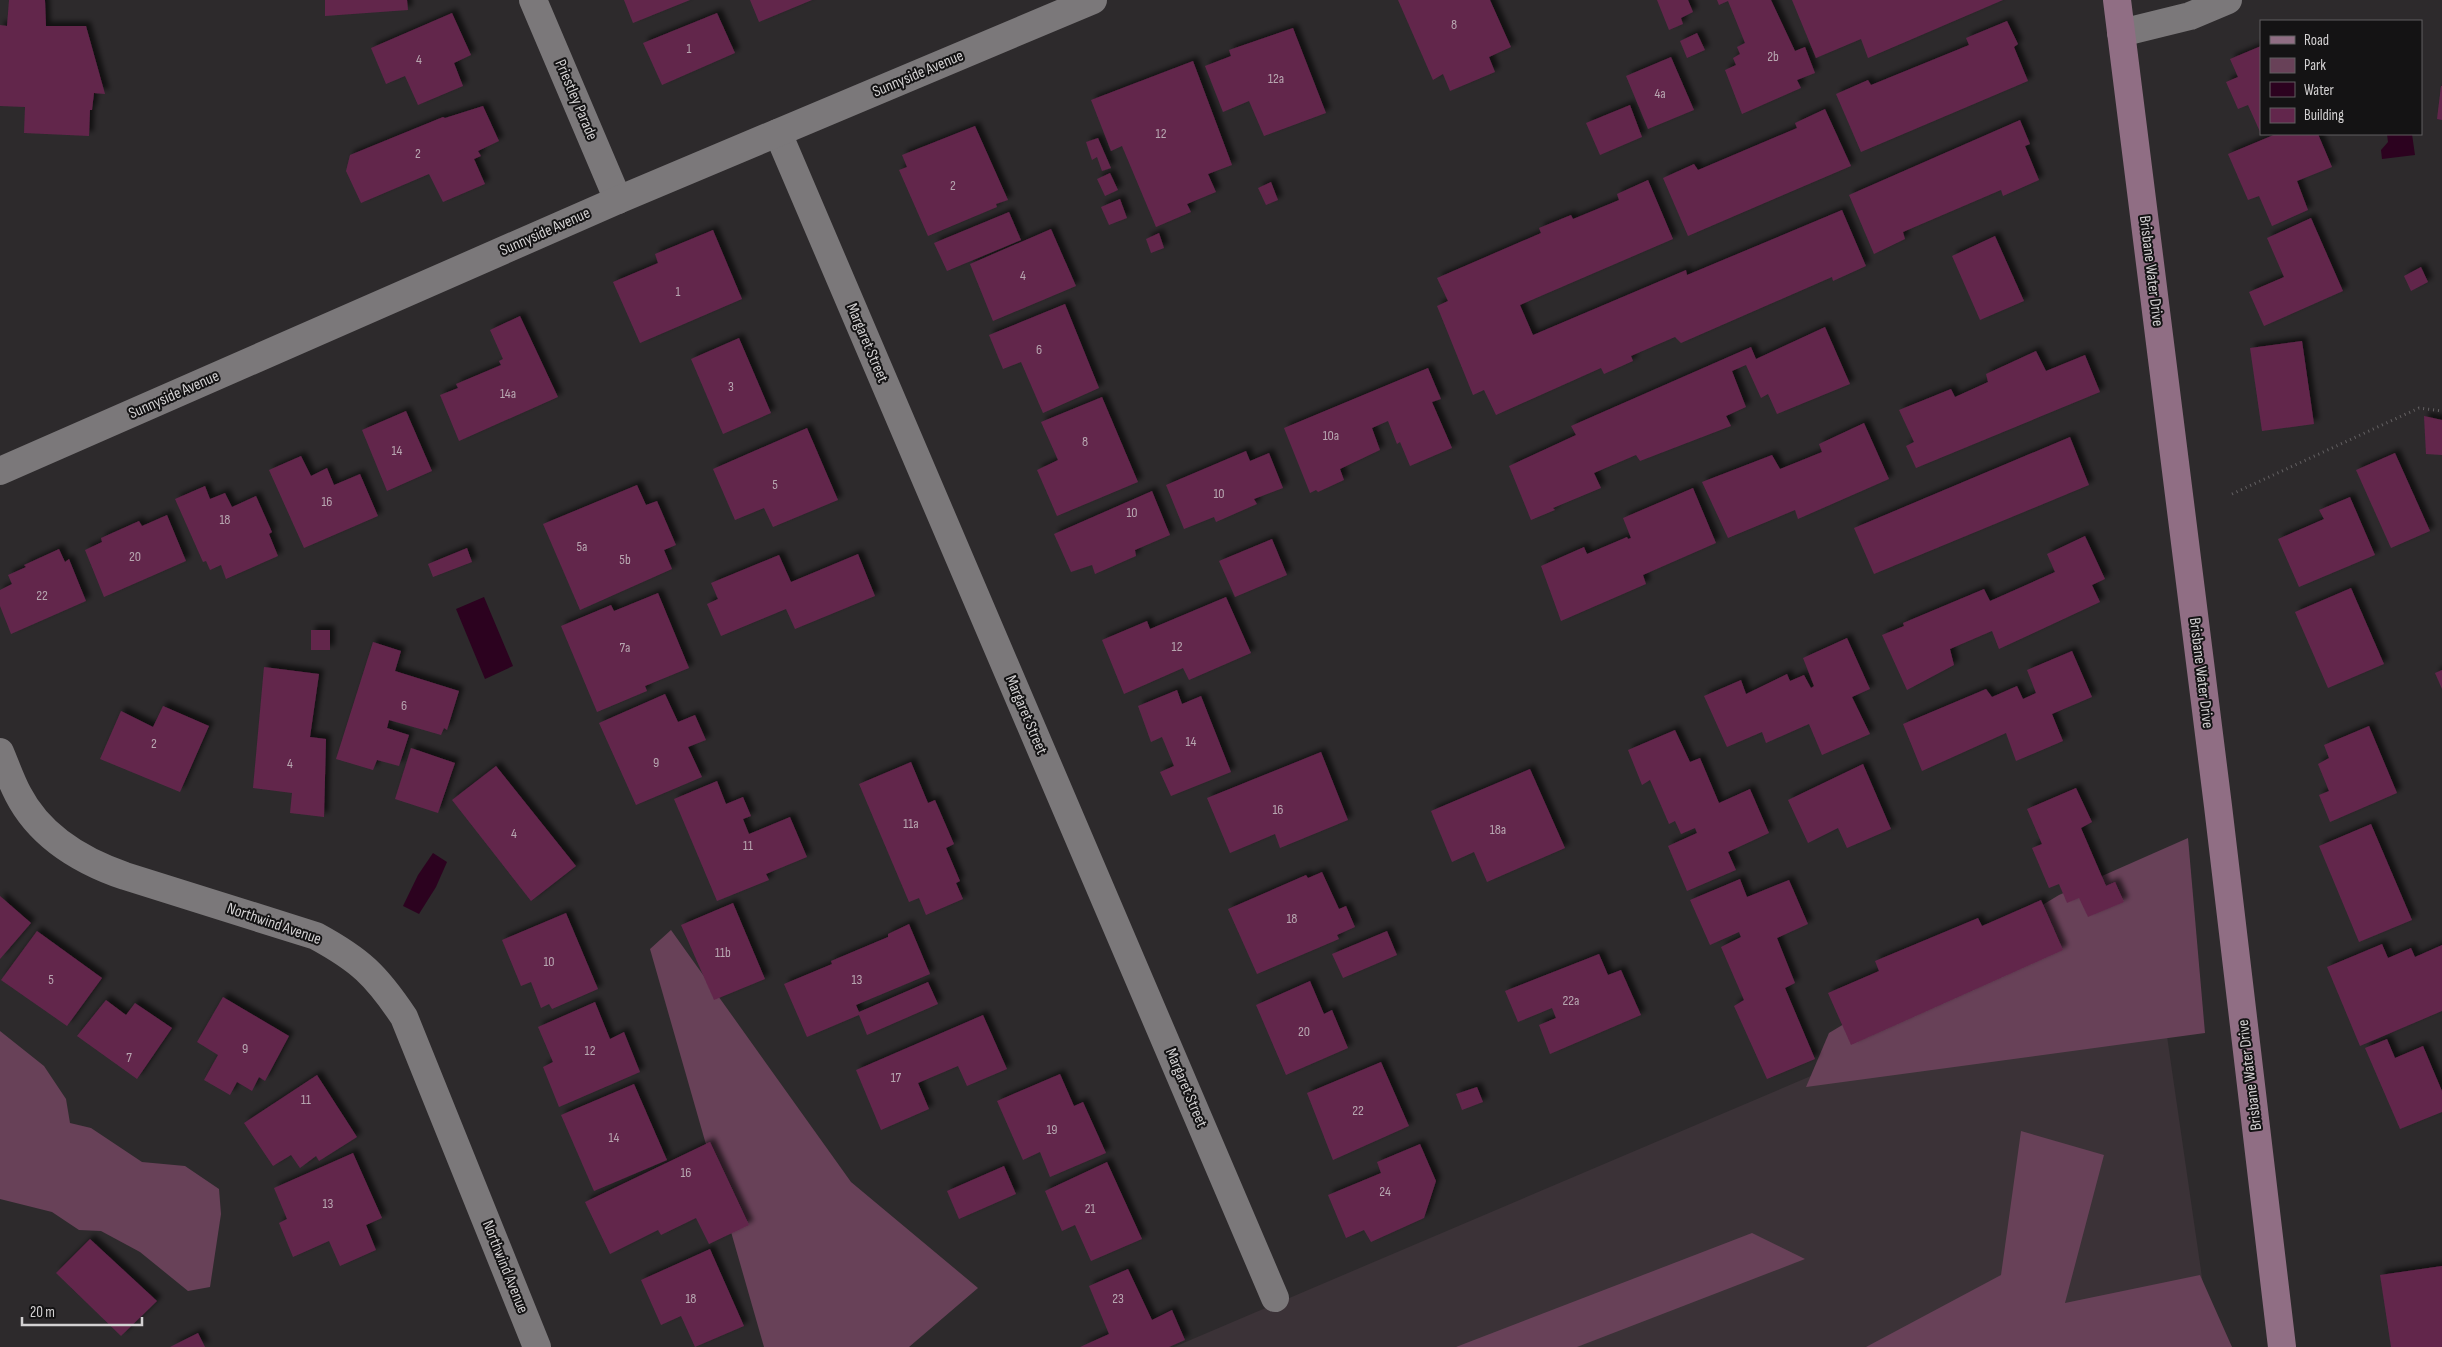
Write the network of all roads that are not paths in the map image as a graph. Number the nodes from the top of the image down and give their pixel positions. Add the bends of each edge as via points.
1 (533, 0) edge
2 (1093, 0) edge
3 (2117, 0) edge
4 (2228, 0) edge
5 (2122, 34) junction
6 (778, 133) junction
7 (618, 200) junction
8 (0, 472) edge
9 (0, 752) edge
10 (1275, 1298) dead end
11 (533, 1346) edge
12 (2282, 1347) edge

1 - 7 street, Priestley Parade
2 - 6 street, Sunnyside Avenue
3 - 5 main road, Brisbane Water Drive
4 - 5 street via 2190,16
5 - 12 main road, Brisbane Water Drive
6 - 7 street, Sunnyside Avenue
6 - 10 street, Margaret Street
7 - 8 street, Sunnyside Avenue
9 - 11 street, Northwind Avenue via 24,803 41,827 69,851 118,874 316,936 370,972 404,1017

